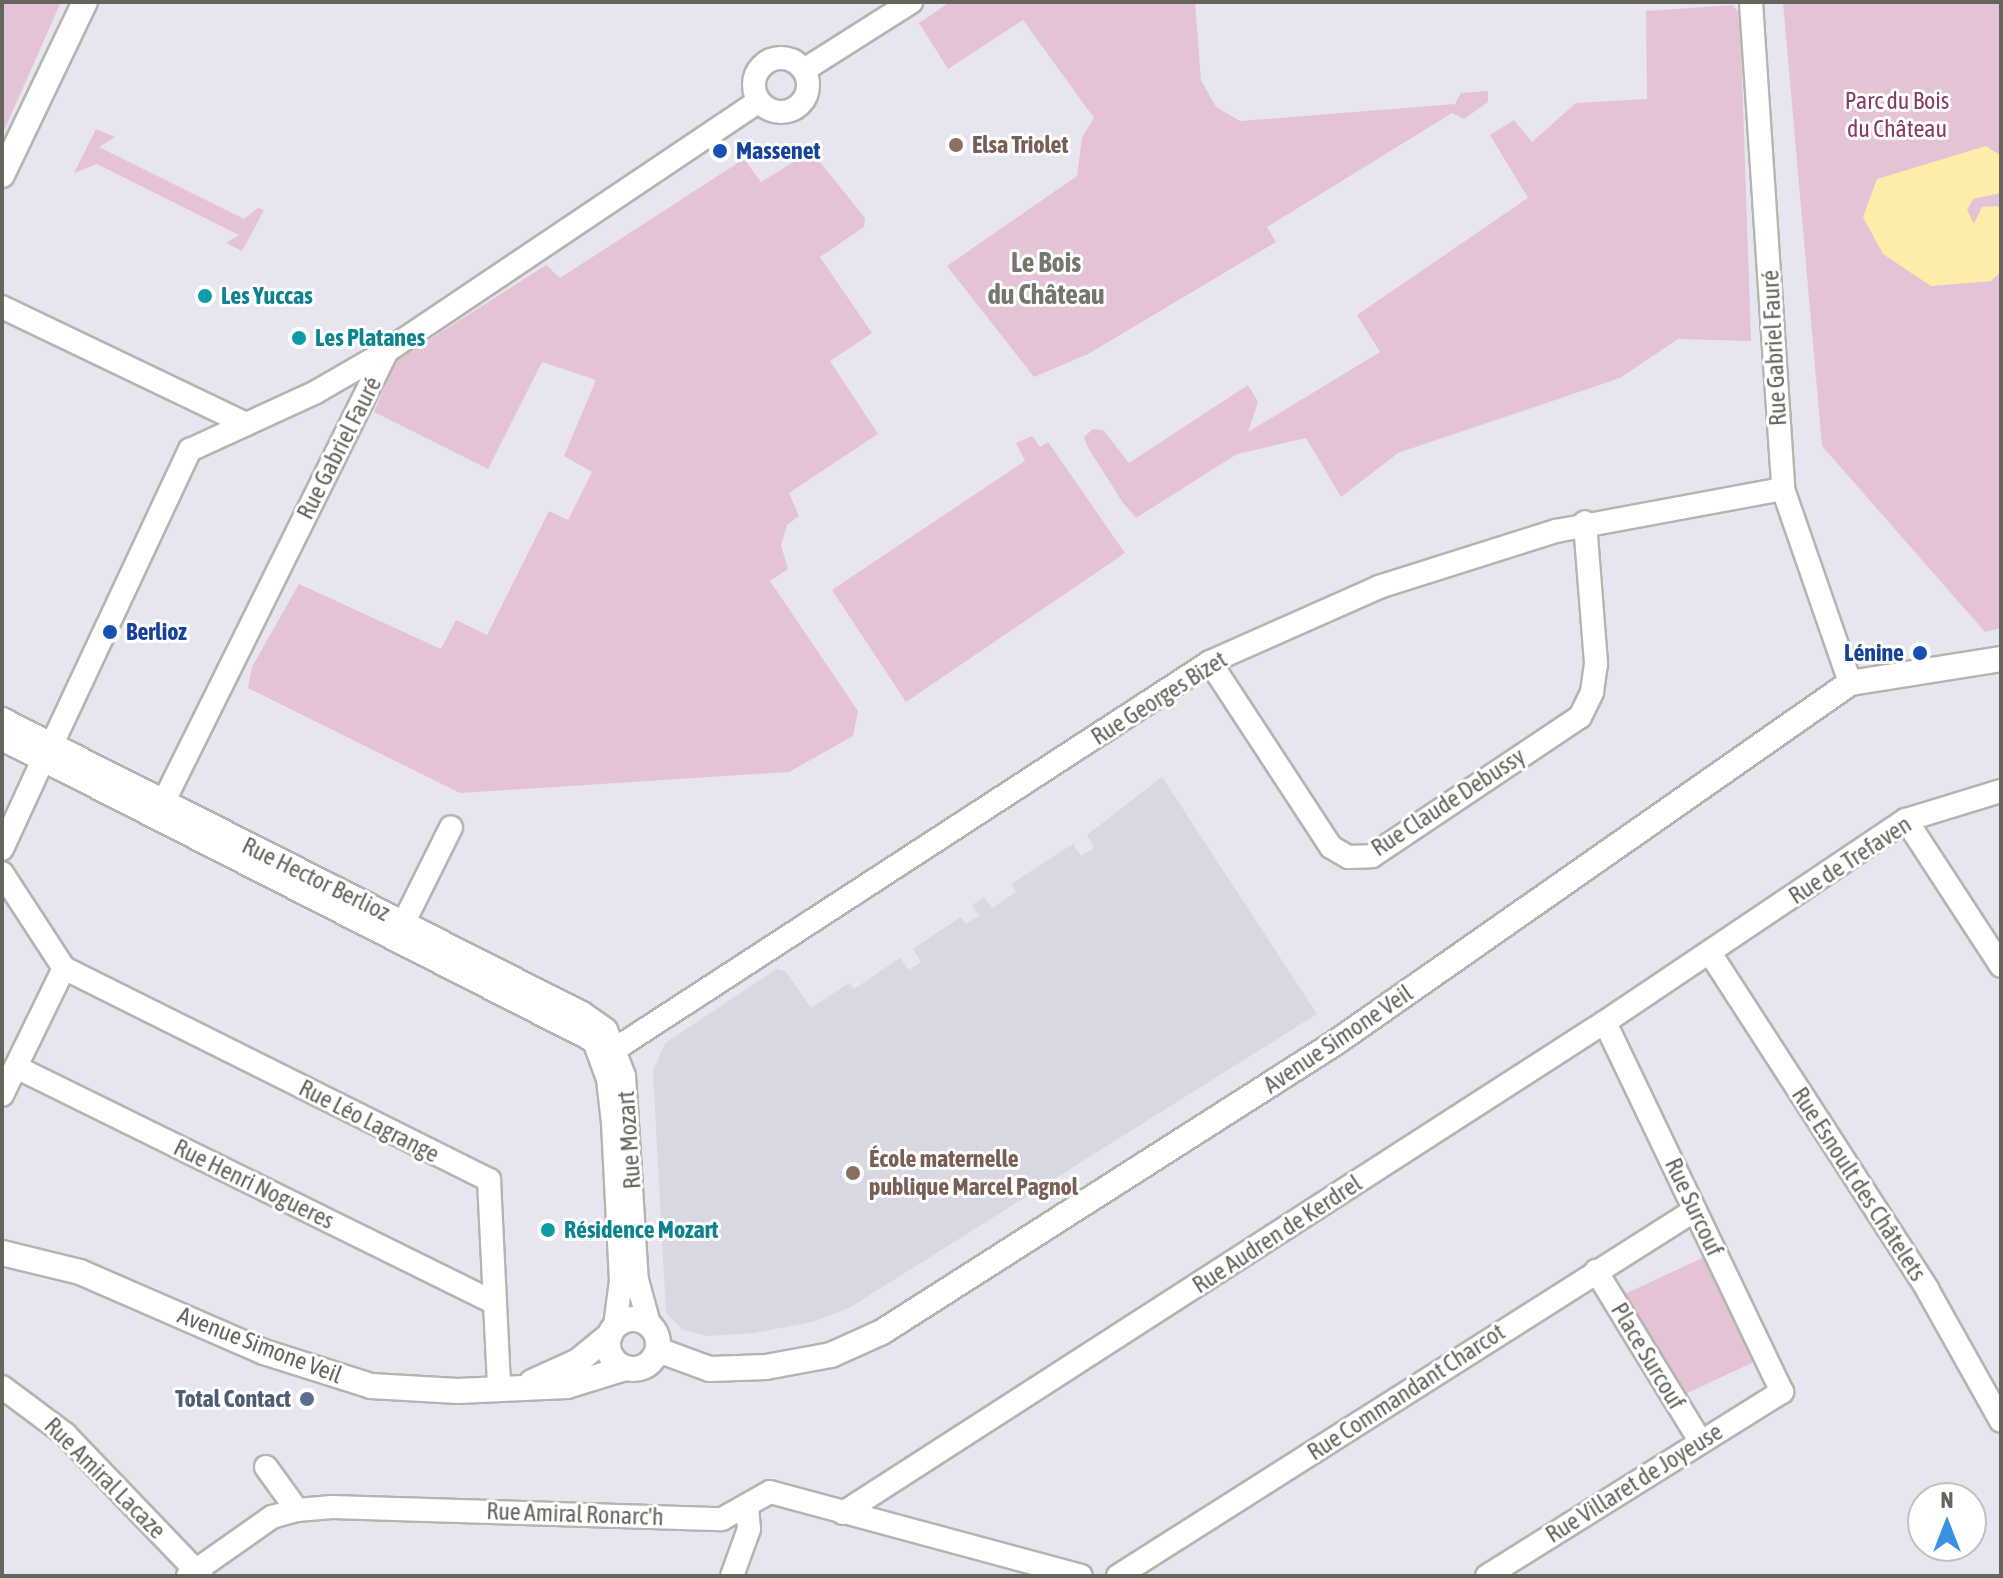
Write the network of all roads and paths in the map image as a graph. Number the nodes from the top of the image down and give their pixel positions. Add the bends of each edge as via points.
1 (85, 2) edge
2 (911, 2) edge
3 (1751, 2) edge
4 (804, 70) junction
5 (759, 101) junction
6 (2, 175) edge
7 (2, 307) edge
8 (387, 351) junction
9 (246, 424) junction
10 (1783, 489) junction
11 (1585, 522) junction
12 (2001, 659) edge
13 (1210, 662) junction
14 (1850, 683) junction
15 (2, 719) edge
16 (2, 739) edge
17 (48, 752) junction
18 (2001, 791) edge
19 (160, 810) junction
20 (1906, 820) junction
21 (451, 827) dead end
22 (2, 849) edge
23 (2, 873) edge
24 (400, 930) junction
25 (1710, 953) junction
26 (2001, 966) edge
27 (64, 968) junction
28 (1605, 1022) junction
29 (610, 1054) junction
30 (16, 1067) junction
31 (2, 1095) edge
32 (1695, 1210) junction
33 (2, 1253) edge
34 (1596, 1271) junction
35 (493, 1302) junction
36 (649, 1324) junction
37 (612, 1331) junction
38 (658, 1350) junction
39 (625, 1368) junction
40 (526, 1384) junction
41 (2, 1387) edge
42 (499, 1387) junction
43 (1782, 1392) joint
44 (2001, 1421) edge
45 (1700, 1441) junction
46 (266, 1467) dead end
47 (747, 1507) junction
48 (297, 1510) junction
49 (843, 1513) junction
50 (195, 1574) edge
51 (732, 1576) edge
52 (1081, 1576) edge
53 (1118, 1576) edge
54 (1487, 1576) edge

1 - 6 main road
2 - 4 street
3 - 10 street, Rue Gabriel Fauré
4 - 5 street via 808,89 799,106 778,113
4 - 5 street via 786,59 766,63 754,81
5 - 8 street, Rue Gabriel Fauré
7 - 9 street
8 - 9 street
8 - 19 street, Rue Gabriel Fauré
9 - 17 street via 190,450
10 - 11 street, Rue Georges Bizet
10 - 14 street, Rue Gabriel Fauré
11 - 13 street, Rue Georges Bizet via 1379,587
11 - 13 street, Rue Claude Debussy via 1596,663 1592,692 1580,717 1372,856 1348,857 1331,847
12 - 14 main road, Avenue Simone Veil
13 - 29 street, Rue Georges Bizet
14 - 38 main road, Avenue Simone Veil via 1335,1043 882,1332 831,1355 766,1367 710,1369
15 - 17 street, Rue Hector Berlioz
16 - 17 street, Rue Hector Berlioz
17 - 19 street, Rue Hector Berlioz
17 - 22 street
18 - 20 street, Rue de Trefaven
19 - 24 street, Rue Hector Berlioz
20 - 25 street, Rue de Trefaven
20 - 26 street
21 - 24 street
23 - 27 street
24 - 29 street, Rue Hector Berlioz via 582,1013 606,1030
25 - 28 street, Rue Audren de Kerdrel
25 - 44 street, Rue Esnoult des Châtelets via 1927,1289
27 - 30 street
27 - 35 street, Rue Léo Lagrange via 489,1180
28 - 32 street, Rue Surcouf
28 - 49 street, Rue Audren de Kerdrel
29 - 36 street, Rue Mozart via 629,1122 637,1280
29 - 37 street, Rue Mozart via 621,1281
30 - 31 street
30 - 35 street, Rue Henri Nogueres
32 - 34 street, Rue Commandant Charcot
32 - 43 street, Rue Surcouf
33 - 42 main road, Avenue Simone Veil via 80,1272 264,1352 371,1386 416,1391
34 - 45 street, Place Surcouf
34 - 53 street, Rue Commandant Charcot
35 - 42 street, Rue Léo Lagrange
36 - 37 main road via 635,1319
36 - 38 main road
37 - 39 main road via 610,1355
37 - 40 main road, Avenue Simone Veil via 578,1361
38 - 39 main road via 645,1366
39 - 40 main road, Avenue Simone Veil via 582,1384
40 - 42 main road, Avenue Simone Veil
41 - 50 street, Rue Amiral Lacaze via 65,1434
43 - 45 street, Rue Villaret de Joyeuse
45 - 54 street, Rue Villaret de Joyeuse
46 - 48 street
47 - 48 street, Rue Amiral Ronarc'h via 722,1519
47 - 49 street, Rue Amiral Ronarc'h via 770,1492
47 - 51 street via 749,1529
48 - 50 street, Rue Amiral Ronarc'h via 272,1517
49 - 52 street

